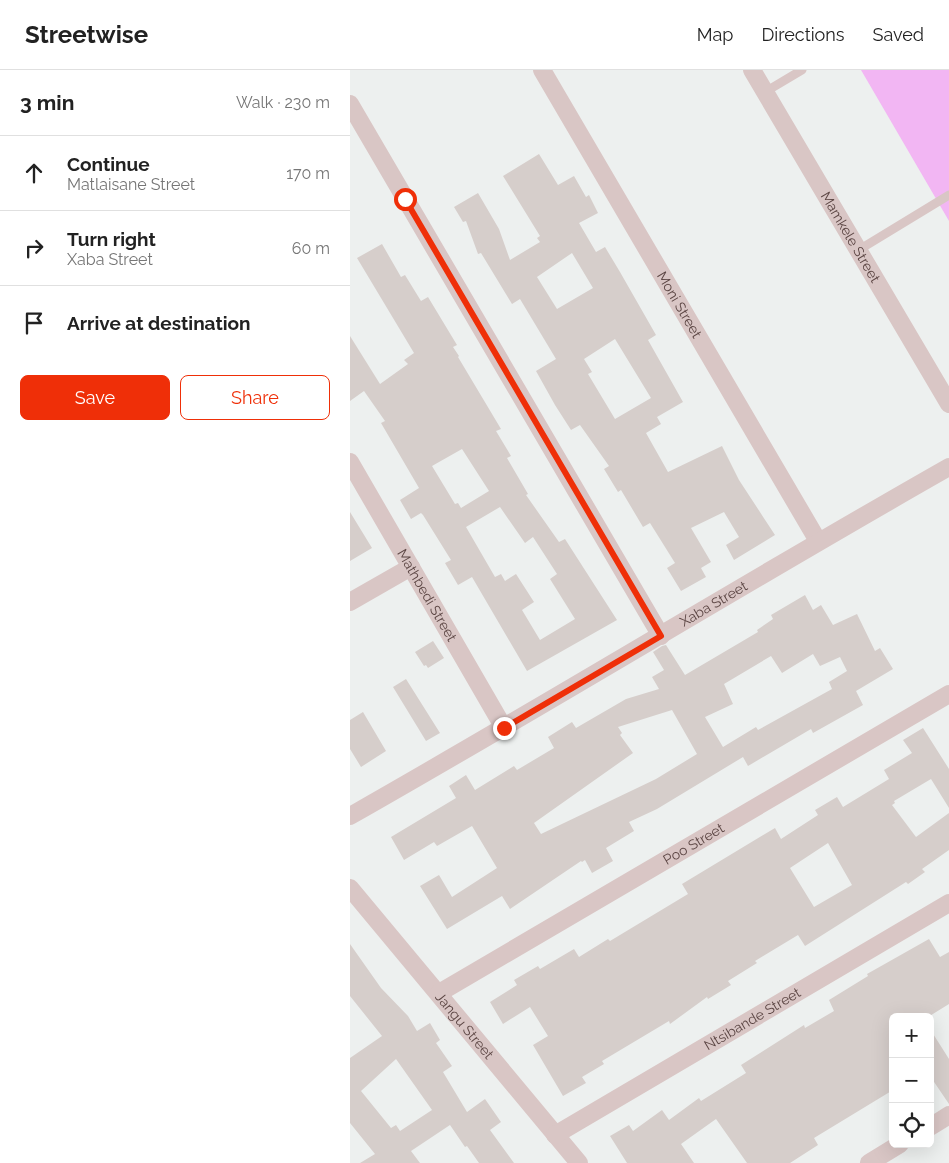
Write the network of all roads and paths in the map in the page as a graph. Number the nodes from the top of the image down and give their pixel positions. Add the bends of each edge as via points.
1 (542, 70) edge
2 (752, 70) edge
3 (802, 70) edge
4 (765, 92) junction
5 (350, 104) edge
6 (949, 195) edge
7 (857, 251) junction
8 (949, 404) edge
9 (350, 462) edge
10 (949, 467) edge
11 (818, 541) junction
12 (410, 567) junction
13 (350, 602) edge
14 (661, 636) junction
15 (949, 694) edge
16 (504, 728) junction
17 (350, 816) edge
18 (350, 888) edge
19 (949, 903) edge
20 (439, 993) junction
21 (949, 1115) edge
22 (934, 1124) edge
23 (555, 1135) junction
24 (893, 1148) edge
25 (579, 1163) edge
26 (869, 1163) edge

1 - 11 street, Moni Street
2 - 4 street, Mamkele Street
3 - 4 lane
4 - 7 street, Mamkele Street
5 - 14 street
6 - 7 lane
7 - 8 street, Mamkele Street
9 - 12 street, Mathbedi Street
10 - 11 street, Xaba Street
11 - 14 street, Xaba Street
12 - 13 street
12 - 16 street, Mathbedi Street
14 - 16 street, Xaba Street
15 - 20 street, Poo Street
16 - 17 street, Xaba Street
18 - 20 street, Jangu Street
19 - 23 street, Ntsibande Street
20 - 23 street, Jangu Street
21 - 22 street
23 - 25 street, Jangu Street
24 - 26 street

